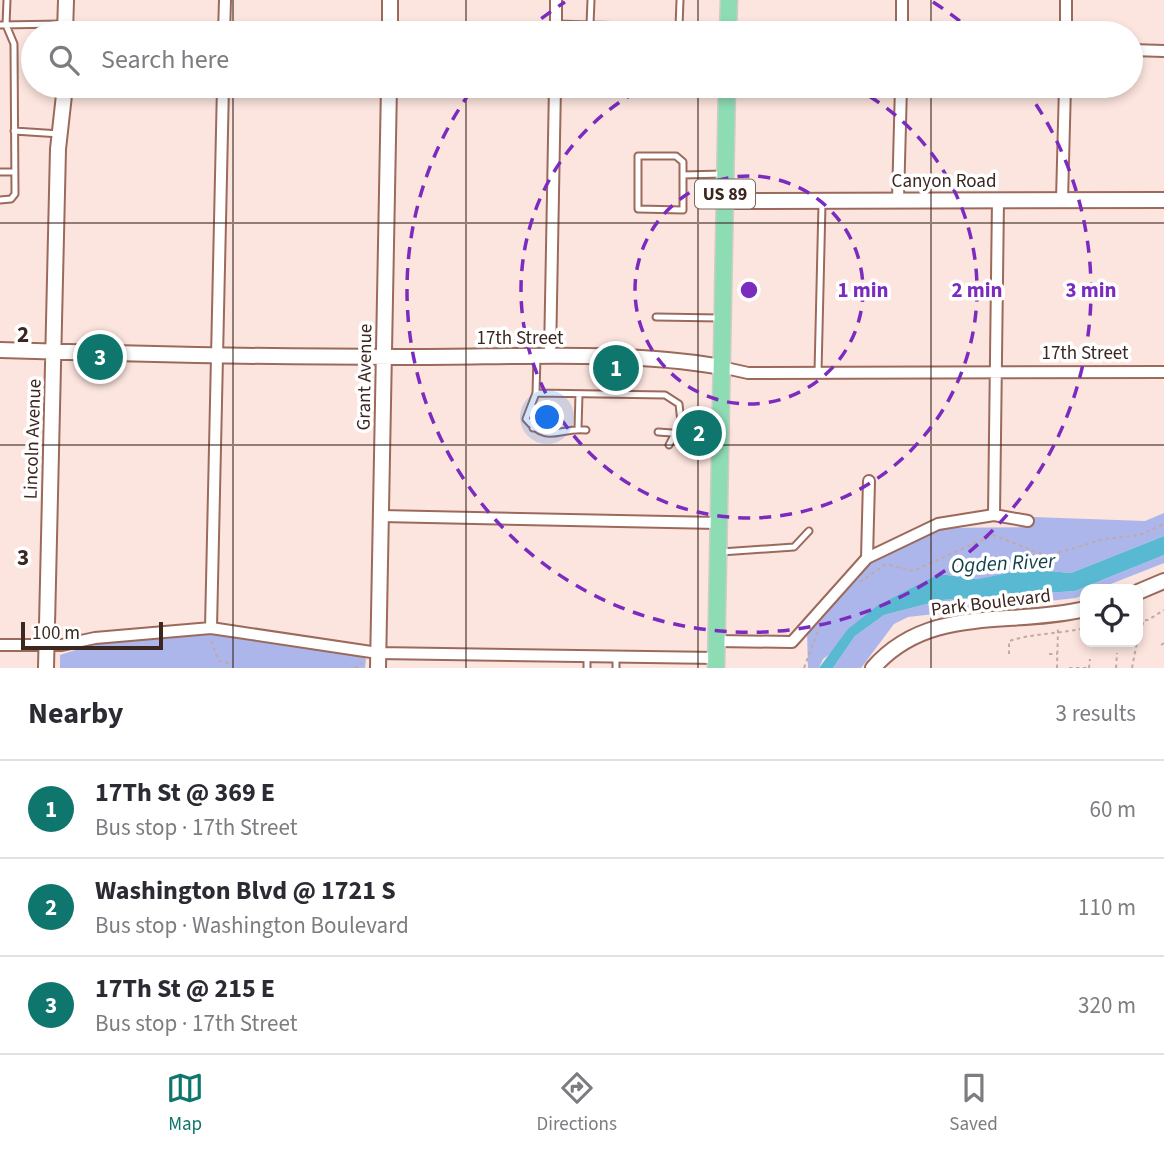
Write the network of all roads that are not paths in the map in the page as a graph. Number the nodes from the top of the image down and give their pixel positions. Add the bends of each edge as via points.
1 (7, 0) edge
2 (66, 0) edge
3 (225, 0) edge
4 (390, 0) edge
5 (556, 0) edge
6 (591, 0) edge
7 (680, 0) edge
8 (729, 0) edge
9 (902, 0) edge
10 (1066, 0) edge
11 (65, 21) edge
12 (224, 21) edge
13 (390, 21) edge
14 (556, 21) edge
15 (590, 21) edge
16 (679, 21) edge
17 (728, 21) edge
18 (902, 21) edge
19 (1066, 21) edge
20 (3, 25) edge
21 (21, 26) edge
22 (0, 32) edge
23 (1143, 50) edge
24 (1164, 51) edge
25 (64, 98) edge
26 (223, 98) edge
27 (389, 98) edge
28 (555, 98) edge
29 (727, 98) edge
30 (901, 98) edge
31 (1065, 98) edge
32 (14, 131) junction
33 (60, 134) junction
34 (0, 172) edge
35 (14, 172) junction
36 (726, 174) junction
37 (683, 176) junction
38 (0, 200) edge
39 (998, 200) junction
40 (1062, 200) junction
41 (1164, 200) edge
42 (725, 201) junction
43 (822, 201) junction
44 (898, 201) junction
45 (656, 317) dead end
46 (723, 318) junction
47 (0, 350) edge
48 (55, 352) junction
49 (219, 356) junction
50 (544, 356) junction
51 (384, 357) junction
52 (722, 367) junction
53 (996, 372) junction
54 (1164, 372) edge
55 (818, 373) junction
56 (536, 393) junction
57 (579, 394) junction
58 (533, 407) junction
59 (533, 428) junction
60 (578, 429) junction
61 (586, 430) dead end
62 (658, 432) dead end
63 (672, 433) junction
64 (669, 445) dead end
65 (869, 481) dead end
66 (994, 515) junction
67 (381, 516) junction
68 (1028, 521) dead end
69 (718, 523) junction
70 (809, 531) dead end
71 (718, 552) junction
72 (867, 558) junction
73 (1164, 581) edge
74 (1143, 590) edge
75 (1080, 610) edge
76 (211, 628) junction
77 (717, 641) junction
78 (0, 645) edge
79 (46, 645) junction
80 (539, 656) junction
81 (378, 661) edge
82 (587, 662) edge
83 (616, 662) edge
84 (717, 663) edge
85 (46, 668) edge
86 (539, 668) edge
87 (873, 668) edge

1 - 20 lane
2 - 11 street
3 - 12 street
4 - 13 street
5 - 14 street
6 - 15 lane
7 - 16 lane
8 - 17 main road
9 - 18 street
10 - 19 street
20 - 21 lane
20 - 22 lane
20 - 32 lane via 15,44
23 - 24 street
25 - 33 street, Lincoln Avenue
26 - 49 street
27 - 51 street, Grant Avenue
28 - 50 street
29 - 36 main road, US 89
30 - 44 street
31 - 40 street
32 - 33 lane
32 - 35 lane
33 - 48 street, Lincoln Avenue
34 - 35 lane
35 - 38 lane via 15,194 12,199
36 - 37 lane
36 - 42 main road, US 89
37 - 37 lane via 683,162 676,156 638,156 638,209 683,209
39 - 40 street, Canyon Road
39 - 44 street, Canyon Road
39 - 53 street
40 - 41 street, Canyon Road
42 - 43 street, Canyon Road
42 - 46 main road, US 89
43 - 44 street, Canyon Road
43 - 55 lane
45 - 46 lane
46 - 52 main road, US 89
47 - 48 street, 17th Street
48 - 49 street, 17th Street
48 - 79 street, Lincoln Avenue
49 - 51 street, 17th Street
49 - 76 street
50 - 51 street, 17th Street
50 - 52 street, 17th Street
50 - 56 lane
51 - 67 street, Grant Avenue
52 - 55 street, 17th Street via 748,373
52 - 69 main road, US 89
53 - 54 street, 17th Street
53 - 55 street, 17th Street
53 - 66 street
56 - 57 lane
56 - 58 lane
57 - 60 lane
57 - 63 lane via 665,395 679,404 681,422
58 - 59 lane via 526,419
58 - 59 lane via 541,416
59 - 60 lane via 549,435
60 - 61 lane
62 - 63 lane
63 - 64 lane
65 - 72 street
66 - 68 street
66 - 72 street via 937,524
67 - 69 street
67 - 81 street, Grant Avenue
69 - 71 main road, US 89
70 - 71 lane via 794,547
71 - 77 main road, US 89
72 - 77 street via 792,642
73 - 74 street
75 - 87 street, Park Boulevard via 933,627 888,650
76 - 79 street
76 - 81 street
77 - 84 main road, US 89
78 - 79 street
79 - 85 street, Lincoln Avenue
80 - 81 street
80 - 82 street
80 - 86 street
82 - 83 street
83 - 84 street

